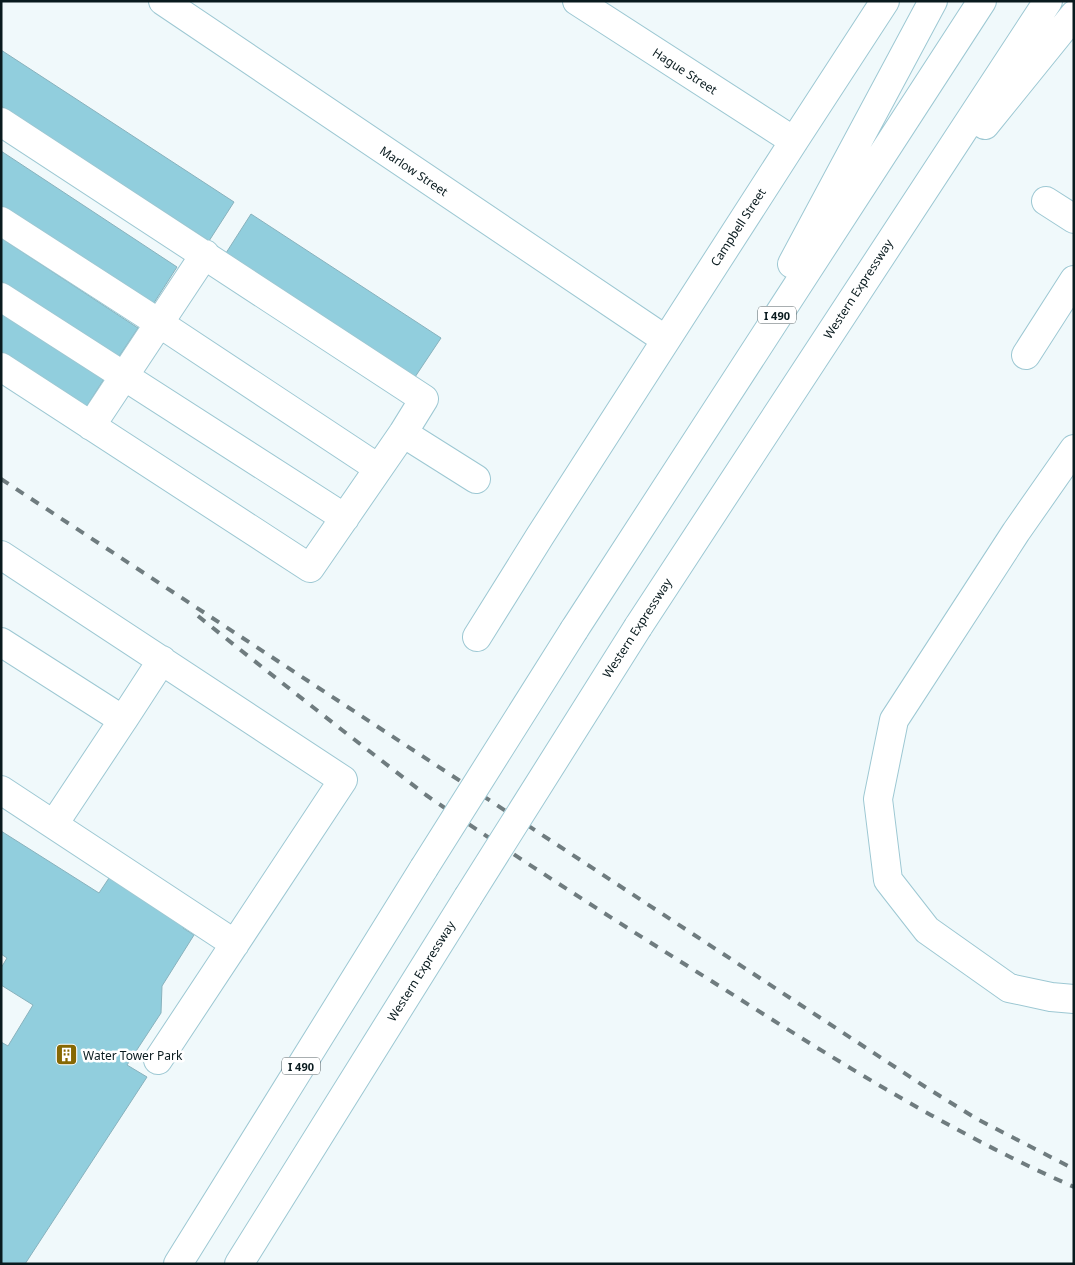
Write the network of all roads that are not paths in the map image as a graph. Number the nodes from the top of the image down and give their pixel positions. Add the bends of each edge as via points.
1 (163, 1) edge
2 (577, 1) edge
3 (885, 1) edge
4 (933, 1) edge
5 (982, 1) edge
6 (1048, 1) edge
7 (1074, 16) edge
8 (1, 122) edge
9 (794, 140) junction
10 (1046, 201) dead end
11 (1074, 219) edge
12 (1, 221) edge
13 (205, 254) junction
14 (1074, 280) edge
15 (1, 297) edge
16 (842, 313) junction
17 (159, 323) junction
18 (666, 340) junction
19 (1026, 355) dead end
20 (1, 367) edge
21 (125, 376) junction
22 (91, 426) junction
23 (403, 433) junction
24 (1074, 449) edge
25 (378, 468) junction
26 (476, 479) dead end
27 (671, 479) junction
28 (345, 518) junction
29 (1, 554) edge
30 (477, 637) dead end
31 (1, 642) edge
32 (162, 660) junction
33 (122, 720) junction
34 (1, 790) edge
35 (54, 824) junction
36 (235, 944) junction
37 (1074, 999) edge
38 (158, 1060) dead end
39 (178, 1264) edge
40 (240, 1264) edge

1 - 18 main road, Marlow Street
2 - 9 main road, Hague Street
3 - 9 main road, Campbell Street
4 - 27 main road via 760,322
5 - 27 main road, I 490
6 - 16 main road, Western Expressway
7 - 16 main road via 1033,64
8 - 13 main road
9 - 18 main road, Campbell Street
10 - 11 main road
12 - 17 main road
13 - 17 main road
13 - 23 main road via 424,399
14 - 19 main road
15 - 21 main road
16 - 40 main road, Western Expressway, bridge via 638,627
17 - 21 main road
17 - 25 main road
18 - 30 main road, Campbell Street
20 - 22 main road
21 - 22 main road
21 - 28 main road
22 - 28 main road via 310,568
23 - 25 main road
23 - 26 main road
24 - 37 main road via 894,720 878,799 888,880 927,930 1009,988
25 - 28 main road
27 - 39 main road, I 490, bridge
29 - 32 main road
31 - 33 main road
32 - 33 main road
32 - 36 main road via 343,780
33 - 35 main road
34 - 35 main road
35 - 36 main road
36 - 38 main road

